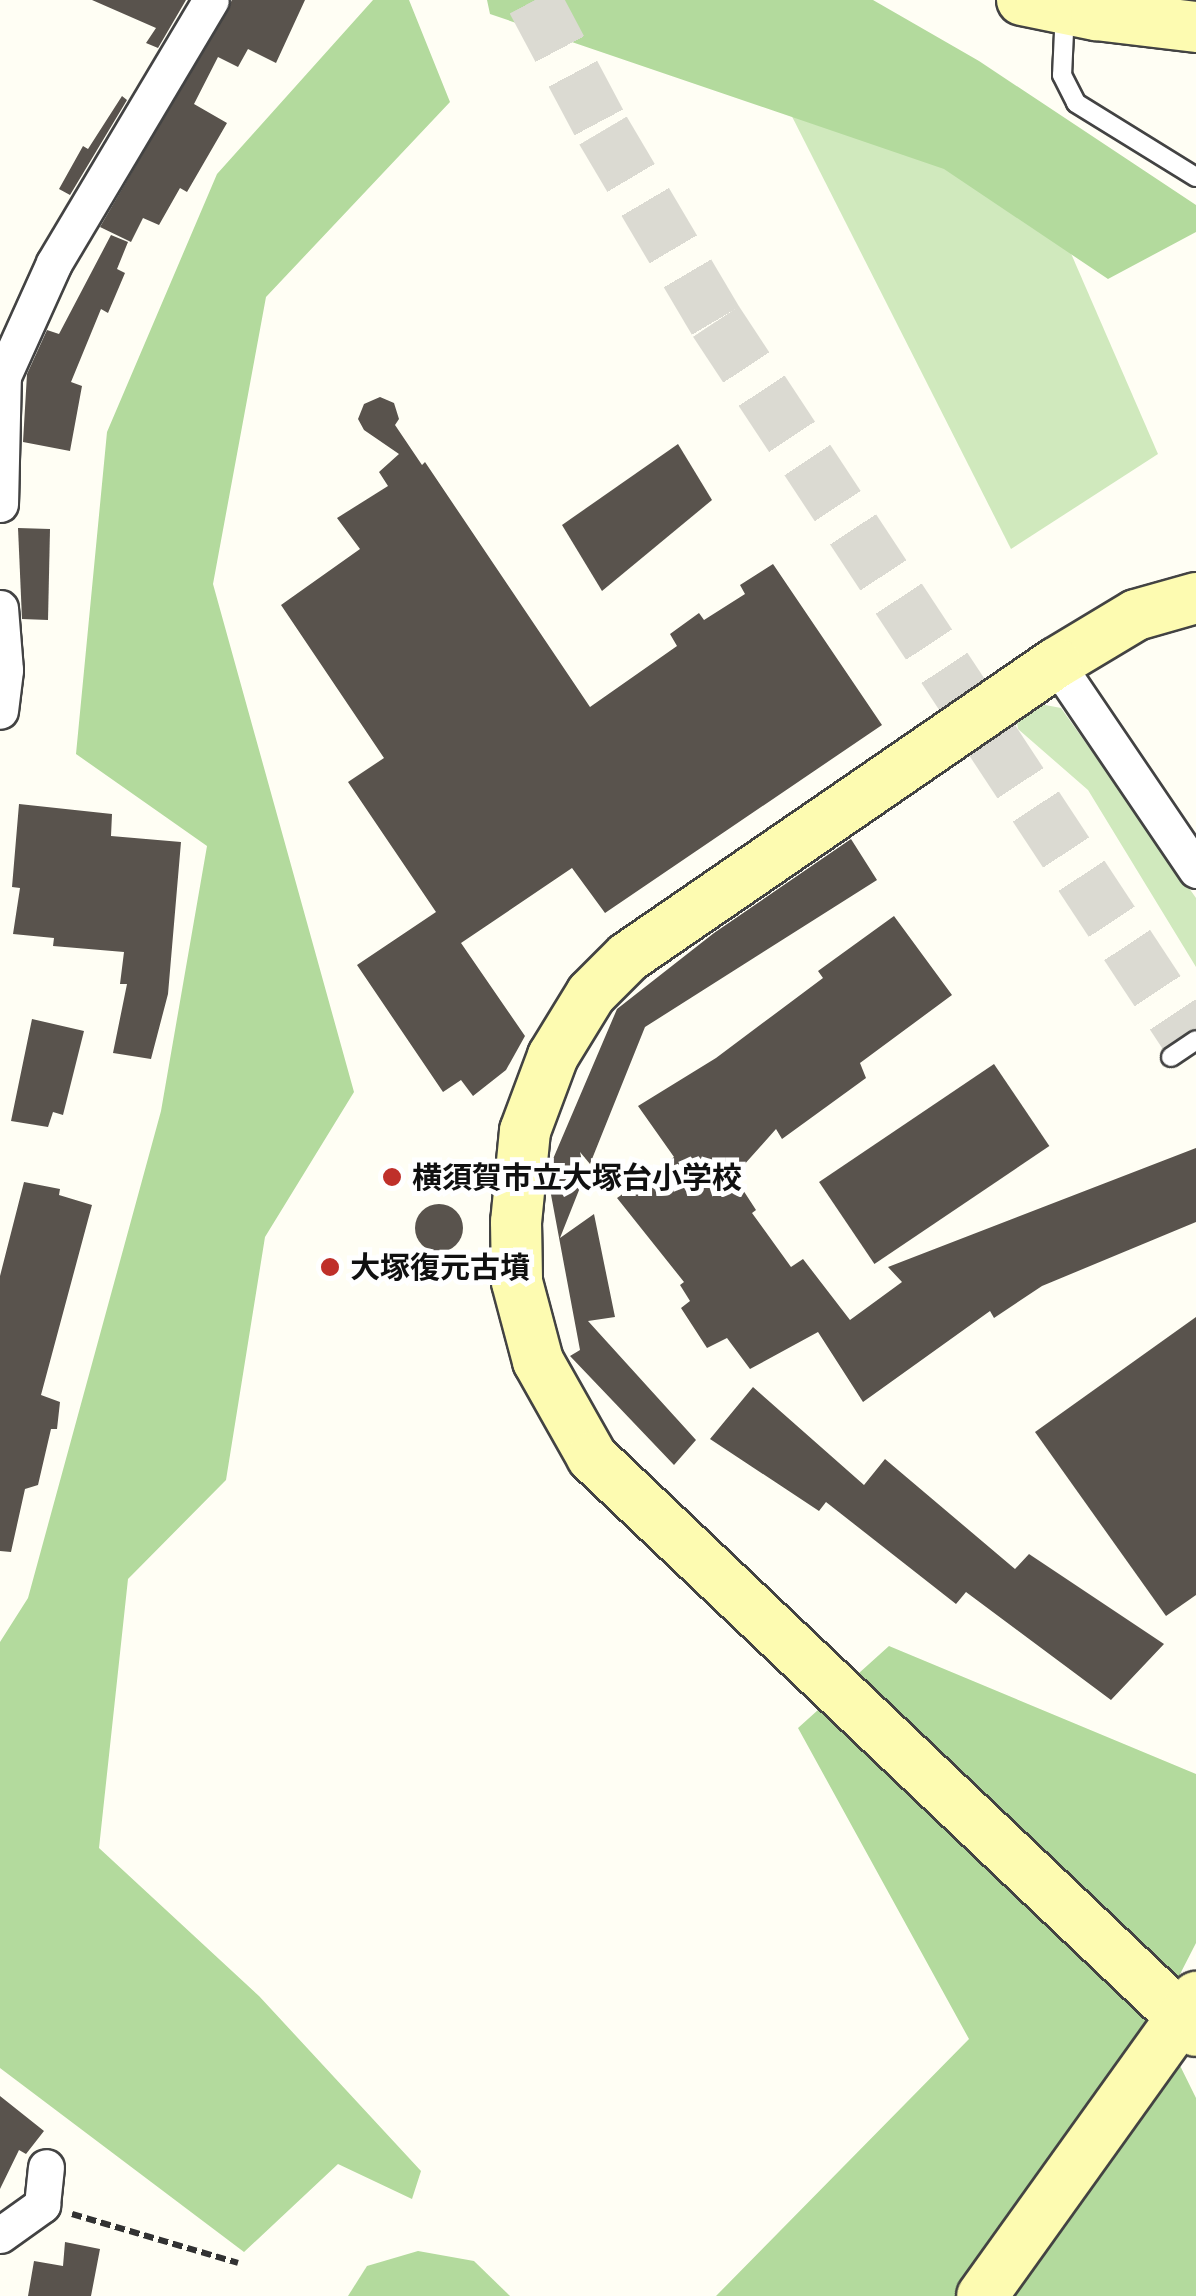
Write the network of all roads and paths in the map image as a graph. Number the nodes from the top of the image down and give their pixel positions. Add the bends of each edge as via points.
1 (211, 0) edge
2 (1036, 3) edge
3 (1196, 27) edge
4 (1196, 176) edge
5 (0, 504) edge
6 (1196, 598) edge
7 (0, 608) edge
8 (1056, 663) junction
9 (0, 711) edge
10 (1196, 870) edge
11 (1196, 1040) edge
12 (1171, 1056) dead end
13 (1191, 2015) edge
14 (46, 2166) dead end
15 (42, 2205) junction
16 (0, 2235) edge
17 (238, 2263) dead end
18 (982, 2296) edge

1 - 5 street via 54,263 2,376
2 - 3 street
2 - 4 lane via 1076,103
6 - 8 street via 1136,615
7 - 9 street
8 - 10 street
8 - 13 street via 628,957 590,994 552,1056 525,1132 517,1282 538,1361 592,1457
11 - 12 lane
13 - 18 street
14 - 15 street
15 - 16 street
15 - 17 path

